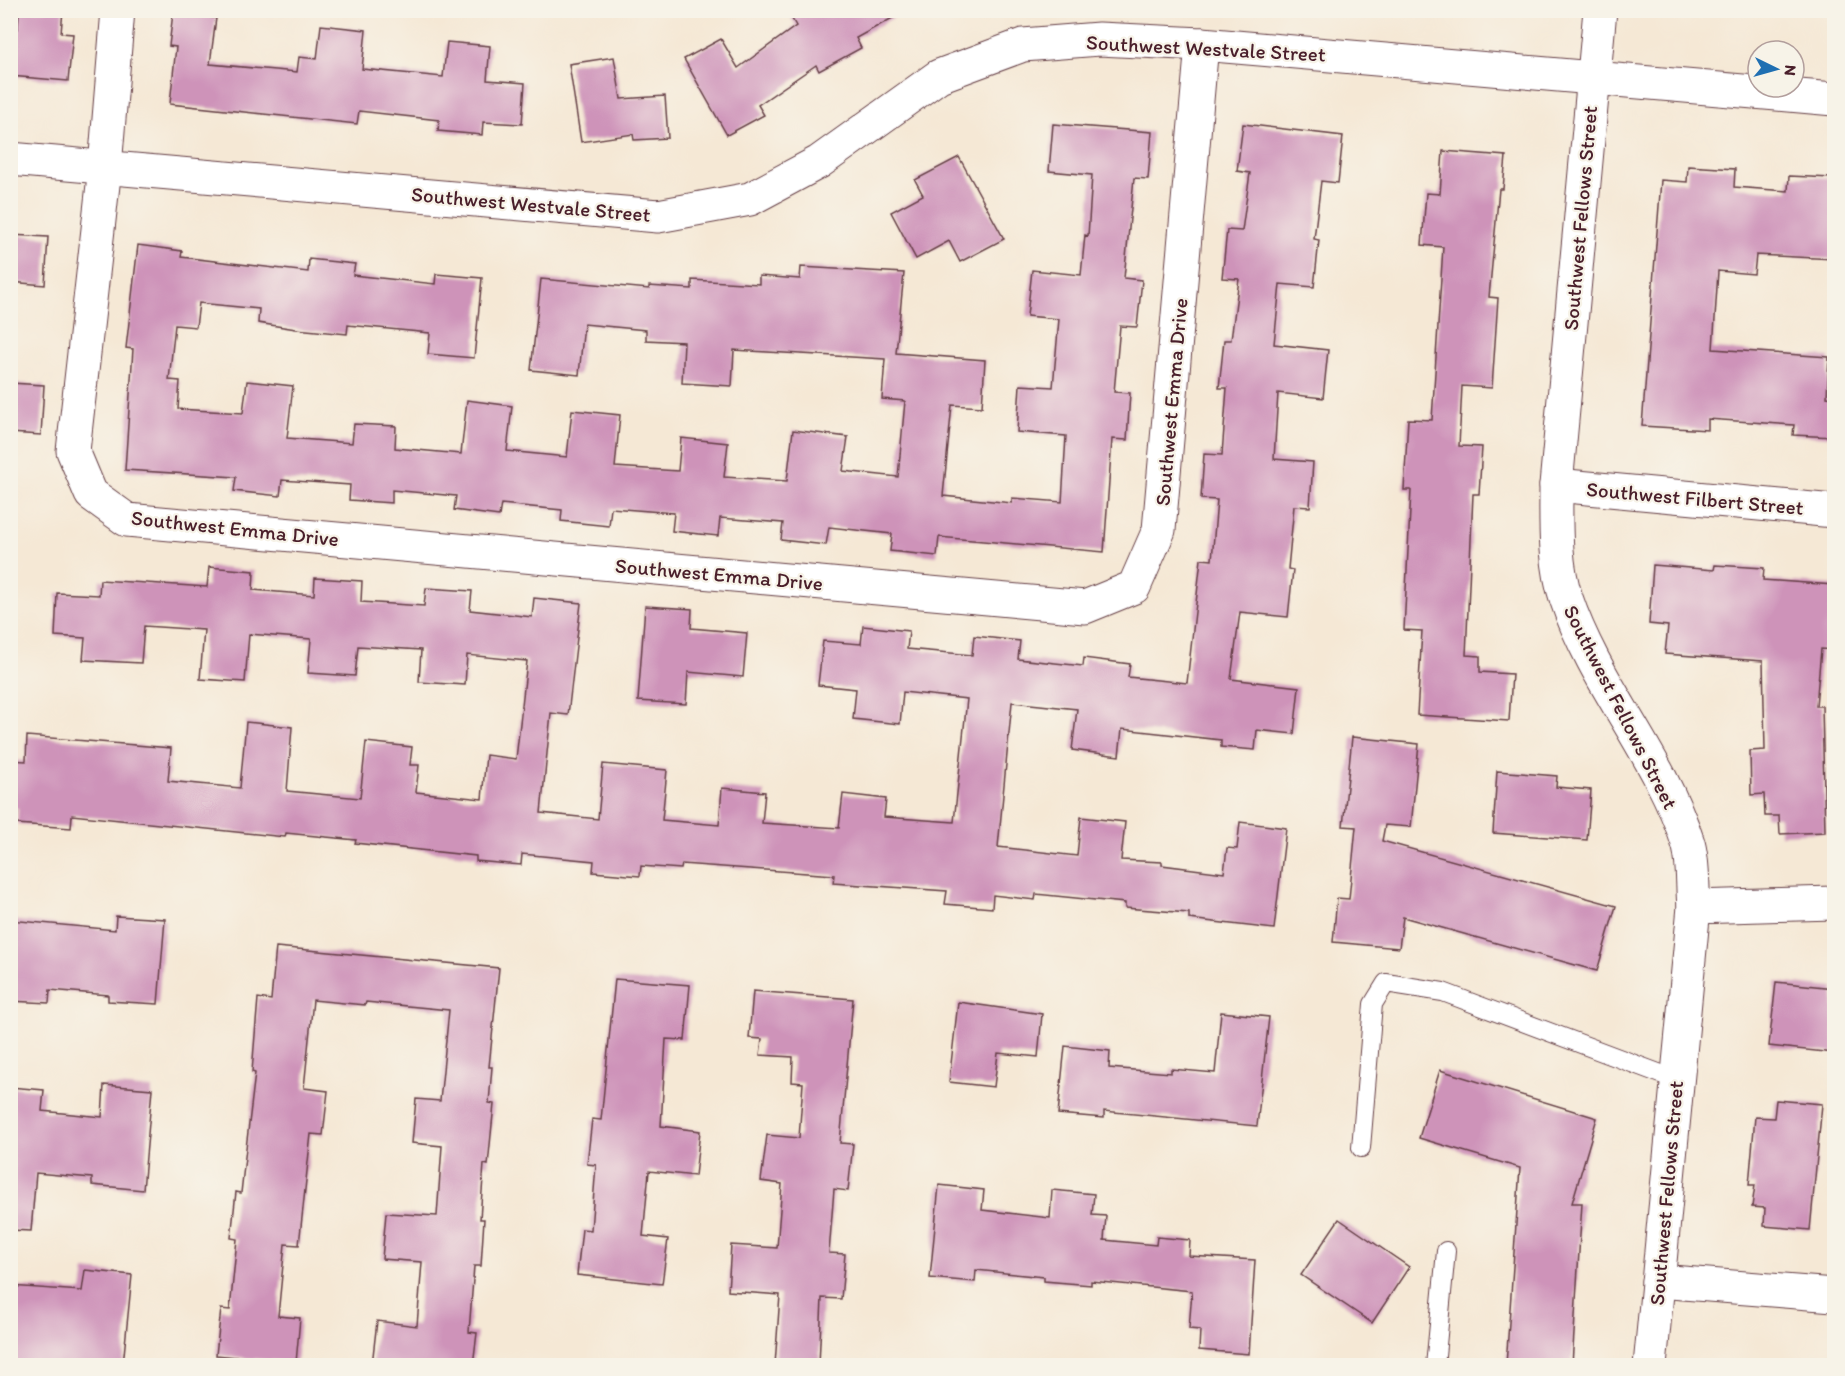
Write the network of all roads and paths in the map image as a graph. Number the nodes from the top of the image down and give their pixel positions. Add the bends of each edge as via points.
1 (118, 10) edge
2 (1599, 10) edge
3 (1202, 44) junction
4 (1593, 77) junction
5 (1834, 99) edge
6 (10, 159) edge
7 (105, 167) junction
8 (1556, 485) junction
9 (1834, 511) edge
10 (1834, 903) edge
11 (1694, 907) junction
12 (1677, 1080) junction
13 (1361, 1148) dead end
14 (1446, 1251) dead end
15 (1658, 1281) junction
16 (1834, 1295) edge
17 (1435, 1365) edge
18 (1650, 1365) edge

1 - 7 street, Southwest Emma Drive
2 - 4 street, Southwest Fellows Street
3 - 4 street, Southwest Westvale Street
3 - 7 street, Southwest Westvale Street via 1100,39 1023,45 939,76 819,162 750,199 658,216
3 - 7 street, Southwest Emma Drive via 1159,530 1134,587 1085,607 127,520 91,494 73,451
4 - 5 street, Southwest Westvale Street
4 - 8 street, Southwest Fellows Street
6 - 7 street, Southwest Westvale Street
8 - 9 street, Southwest Filbert Street
8 - 11 street, Southwest Fellows Street via 1557,557 1565,597 1580,632 1665,784 1688,845
10 - 11 street
11 - 12 street, Southwest Fellows Street
12 - 13 lane via 1443,992 1386,983 1373,1004
12 - 15 street, Southwest Fellows Street
14 - 17 lane
15 - 16 street
15 - 18 street, Southwest Fellows Street

